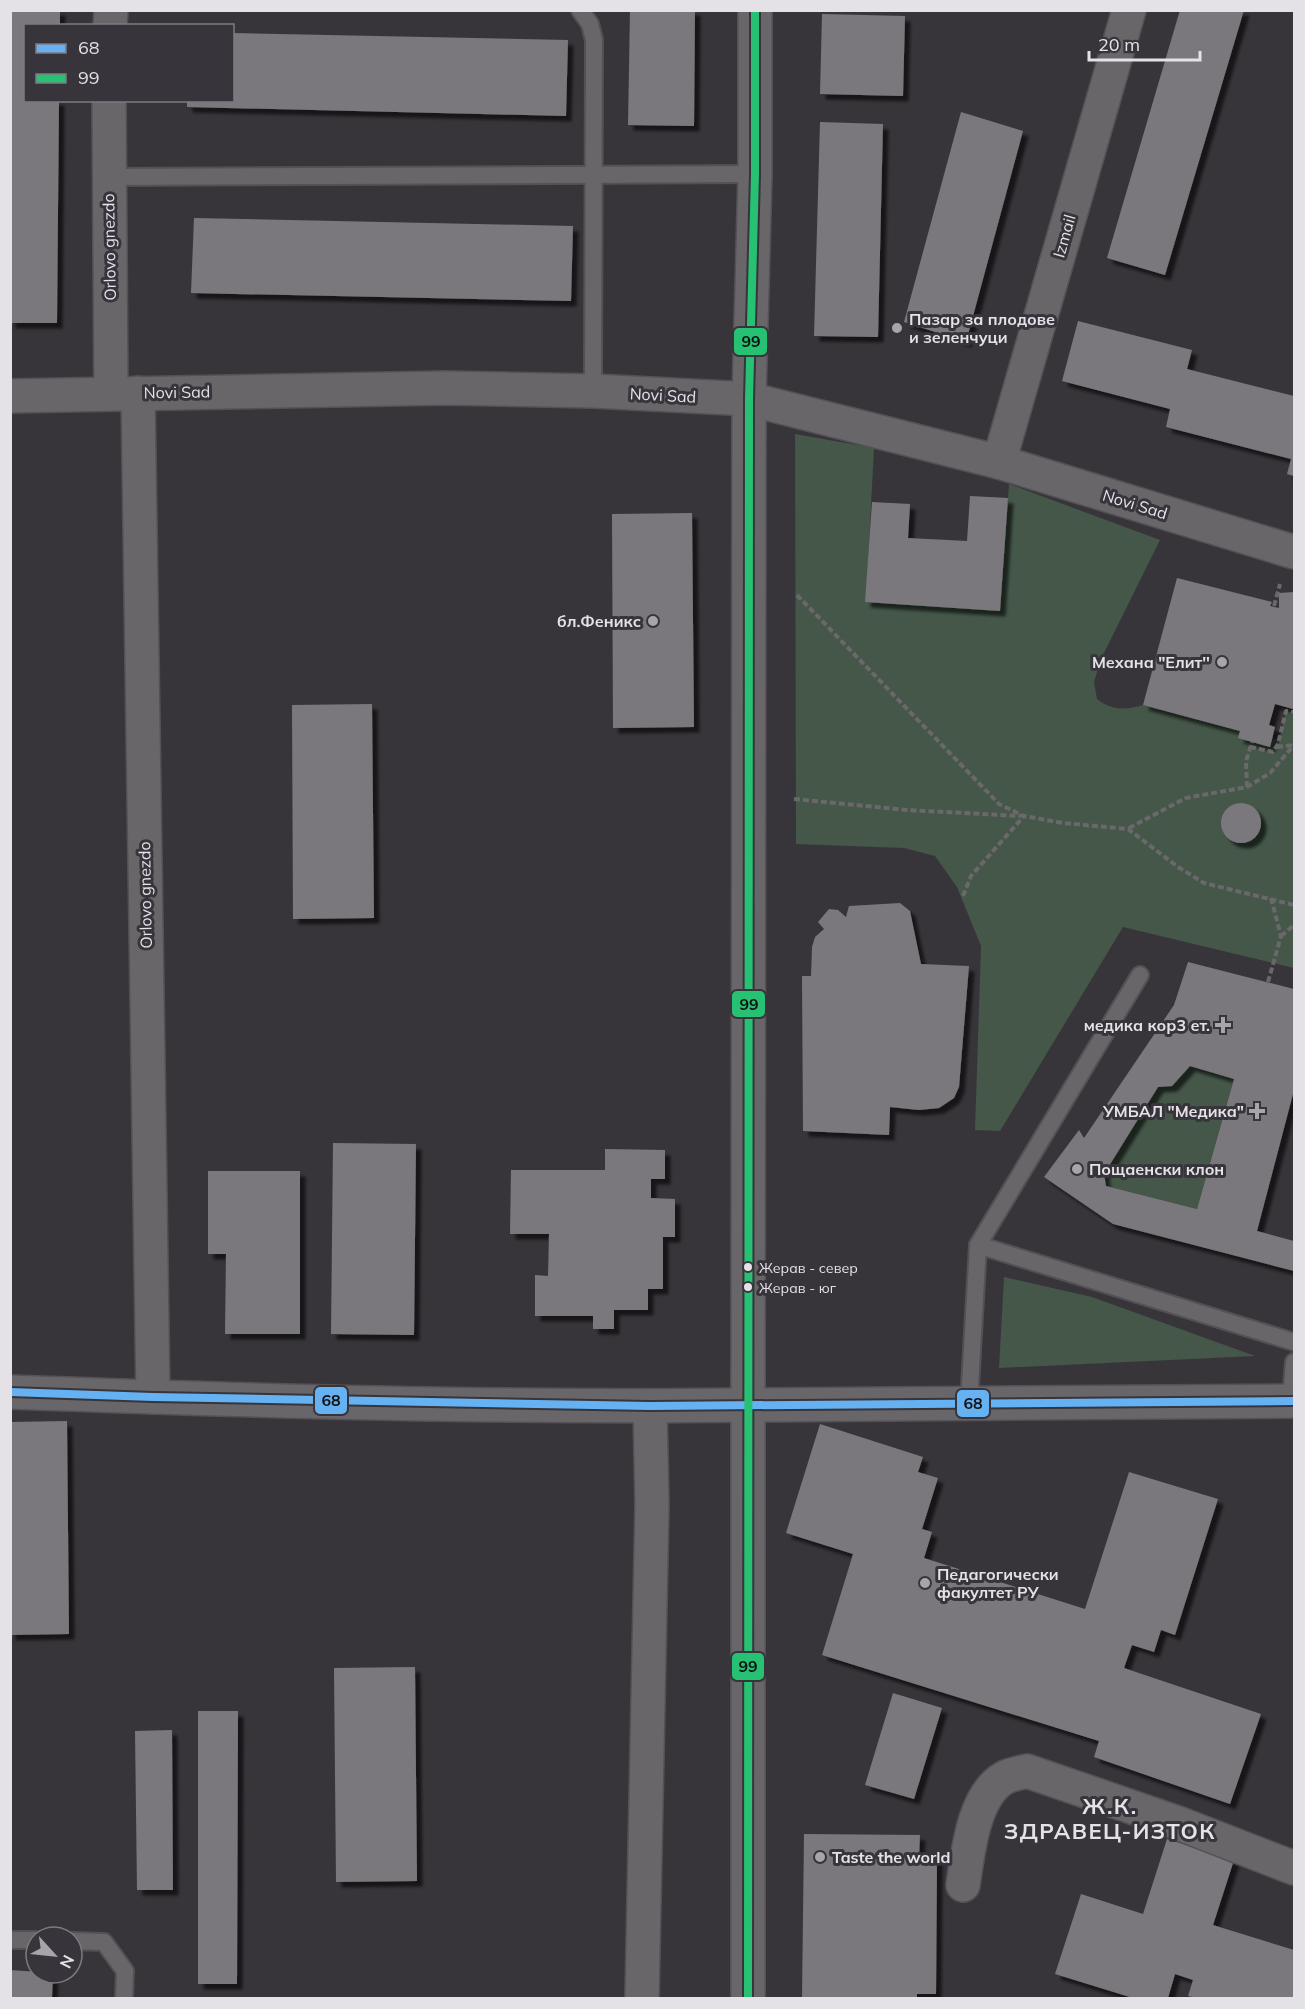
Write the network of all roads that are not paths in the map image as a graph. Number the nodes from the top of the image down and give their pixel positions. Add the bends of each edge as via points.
1 (580, 10) edge
2 (755, 10) edge
3 (1129, 10) edge
4 (110, 102) edge
5 (594, 174) junction
6 (755, 174) junction
7 (108, 177) junction
8 (593, 391) junction
9 (124, 393) junction
10 (10, 396) edge
11 (749, 399) junction
12 (999, 462) junction
13 (1294, 552) edge
14 (1140, 975) dead end
15 (978, 1245) junction
16 (1294, 1342) edge
17 (1294, 1362) edge
18 (10, 1392) edge
19 (153, 1397) junction
20 (1293, 1401) edge
21 (969, 1404) junction
22 (748, 1405) junction
23 (650, 1406) junction
24 (1294, 1868) edge
25 (963, 1885) dead end
26 (84, 1941) edge
27 (124, 1998) edge
28 (642, 1998) edge
29 (748, 1998) edge

1 - 5 lane via 590,24 594,40
2 - 6 street
3 - 12 street, Izmail
4 - 7 street, Orlovo gnezdo
5 - 6 lane
5 - 7 lane
5 - 8 lane
6 - 11 street
7 - 9 street, Orlovo gnezdo
8 - 9 street, Novi Sad via 445,388
8 - 11 street, Novi Sad
9 - 10 street, Novi Sad
9 - 19 street, Orlovo gnezdo
11 - 12 street, Novi Sad
11 - 22 street
12 - 13 street, Novi Sad
14 - 15 lane
15 - 16 lane
15 - 21 lane
17 - 20 lane
18 - 19 street
19 - 23 street
20 - 21 street
21 - 22 street
22 - 23 street
22 - 29 street
23 - 28 street via 652,1505
24 - 25 street via 1178,1823 1027,1772 1004,1778 988,1796 972,1828
26 - 27 lane via 104,1942 125,1971

